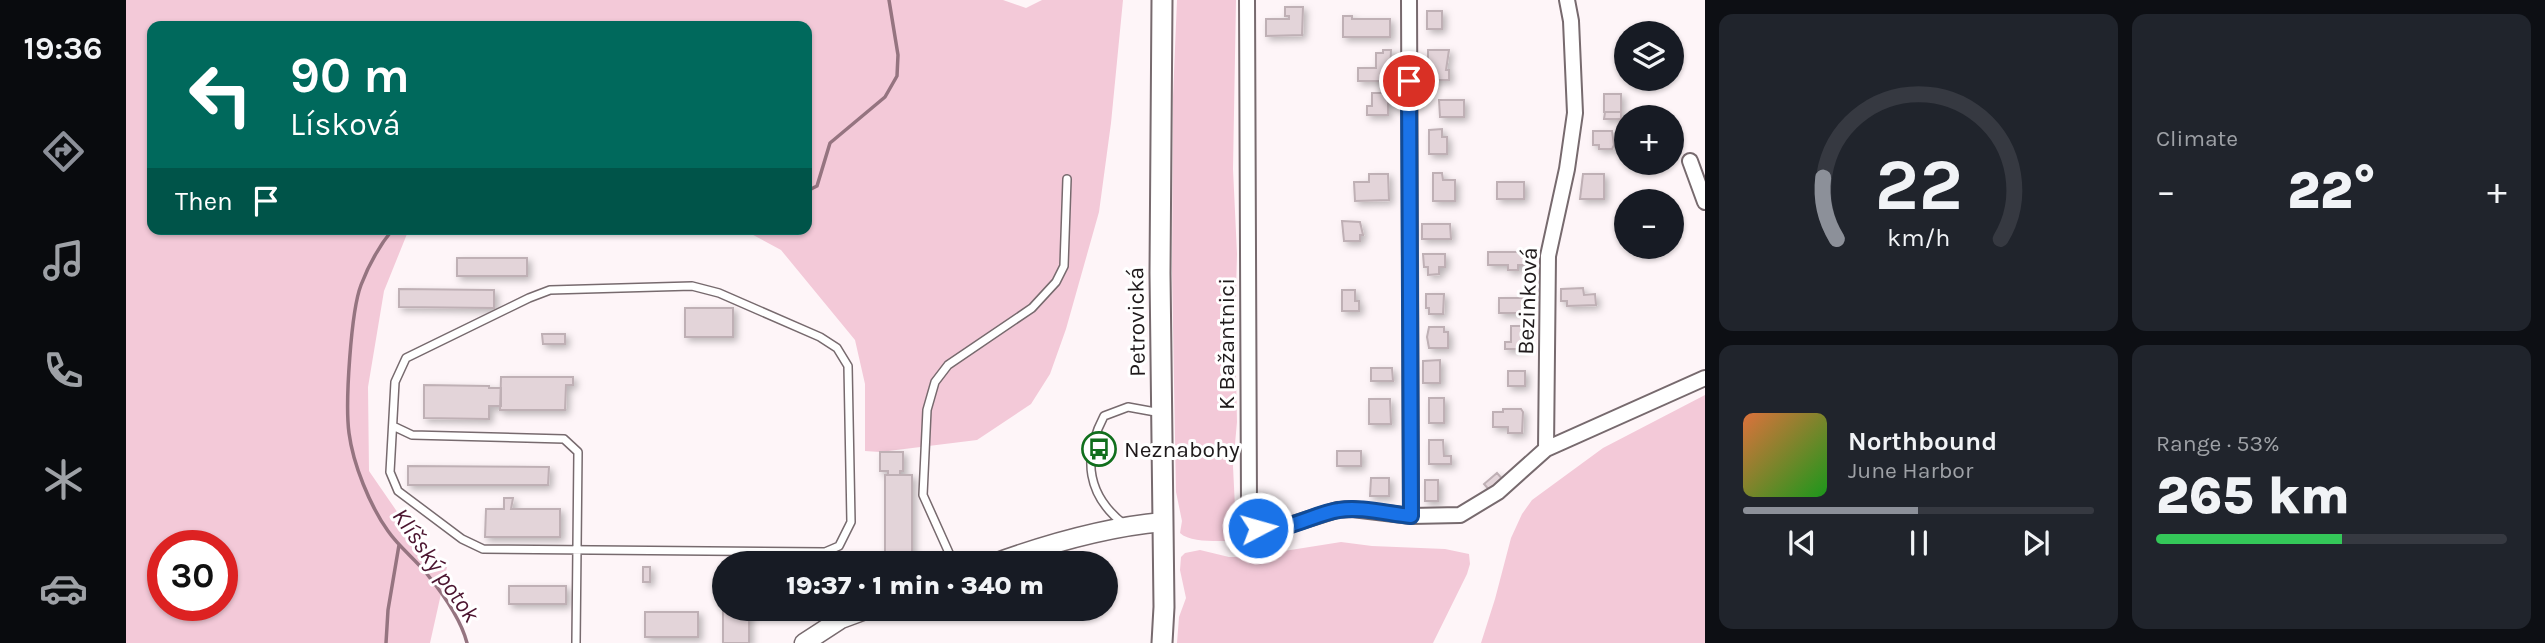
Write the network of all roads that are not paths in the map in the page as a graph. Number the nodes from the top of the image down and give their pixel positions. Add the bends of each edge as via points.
1 (1162, 0) edge
2 (1247, 0) edge
3 (1409, 0) edge
4 (1567, 0) edge
5 (1690, 161) dead end
6 (1067, 179) dead end
7 (1705, 202) edge
8 (1705, 378) edge
9 (1162, 413) junction
10 (393, 426) junction
11 (1546, 449) junction
12 (1411, 516) junction
13 (1163, 522) junction
14 (1125, 526) junction
15 (576, 551) junction
16 (827, 551) edge
17 (948, 551) edge
18 (1029, 551) edge
19 (712, 552) edge
20 (838, 621) edge
21 (576, 643) edge
22 (804, 643) edge
23 (1162, 643) edge

1 - 9 main road, Petrovická
2 - 12 street, K Bažantnici via 1251,522 1258,528 1280,528 1352,509
3 - 12 street
4 - 11 street, Bezinková via 1575,113 1548,256
5 - 7 street
6 - 17 lane via 1064,266 1056,282 1032,308 948,365 935,382 927,410 923,495
8 - 11 street
9 - 13 main road, Petrovická
9 - 14 lane via 1128,407 1104,416 1094,433 1096,494
10 - 15 lane via 390,472 398,491 461,539 483,549
10 - 15 lane via 412,435 564,439 578,452
10 - 16 lane via 395,382 406,358 529,298 550,290 692,286 719,293 820,337 837,348 848,366 851,522 839,546
11 - 12 street via 1499,492 1460,515
13 - 14 street
13 - 23 main road, Petrovická
14 - 18 street
15 - 19 lane
15 - 21 lane
20 - 22 street

